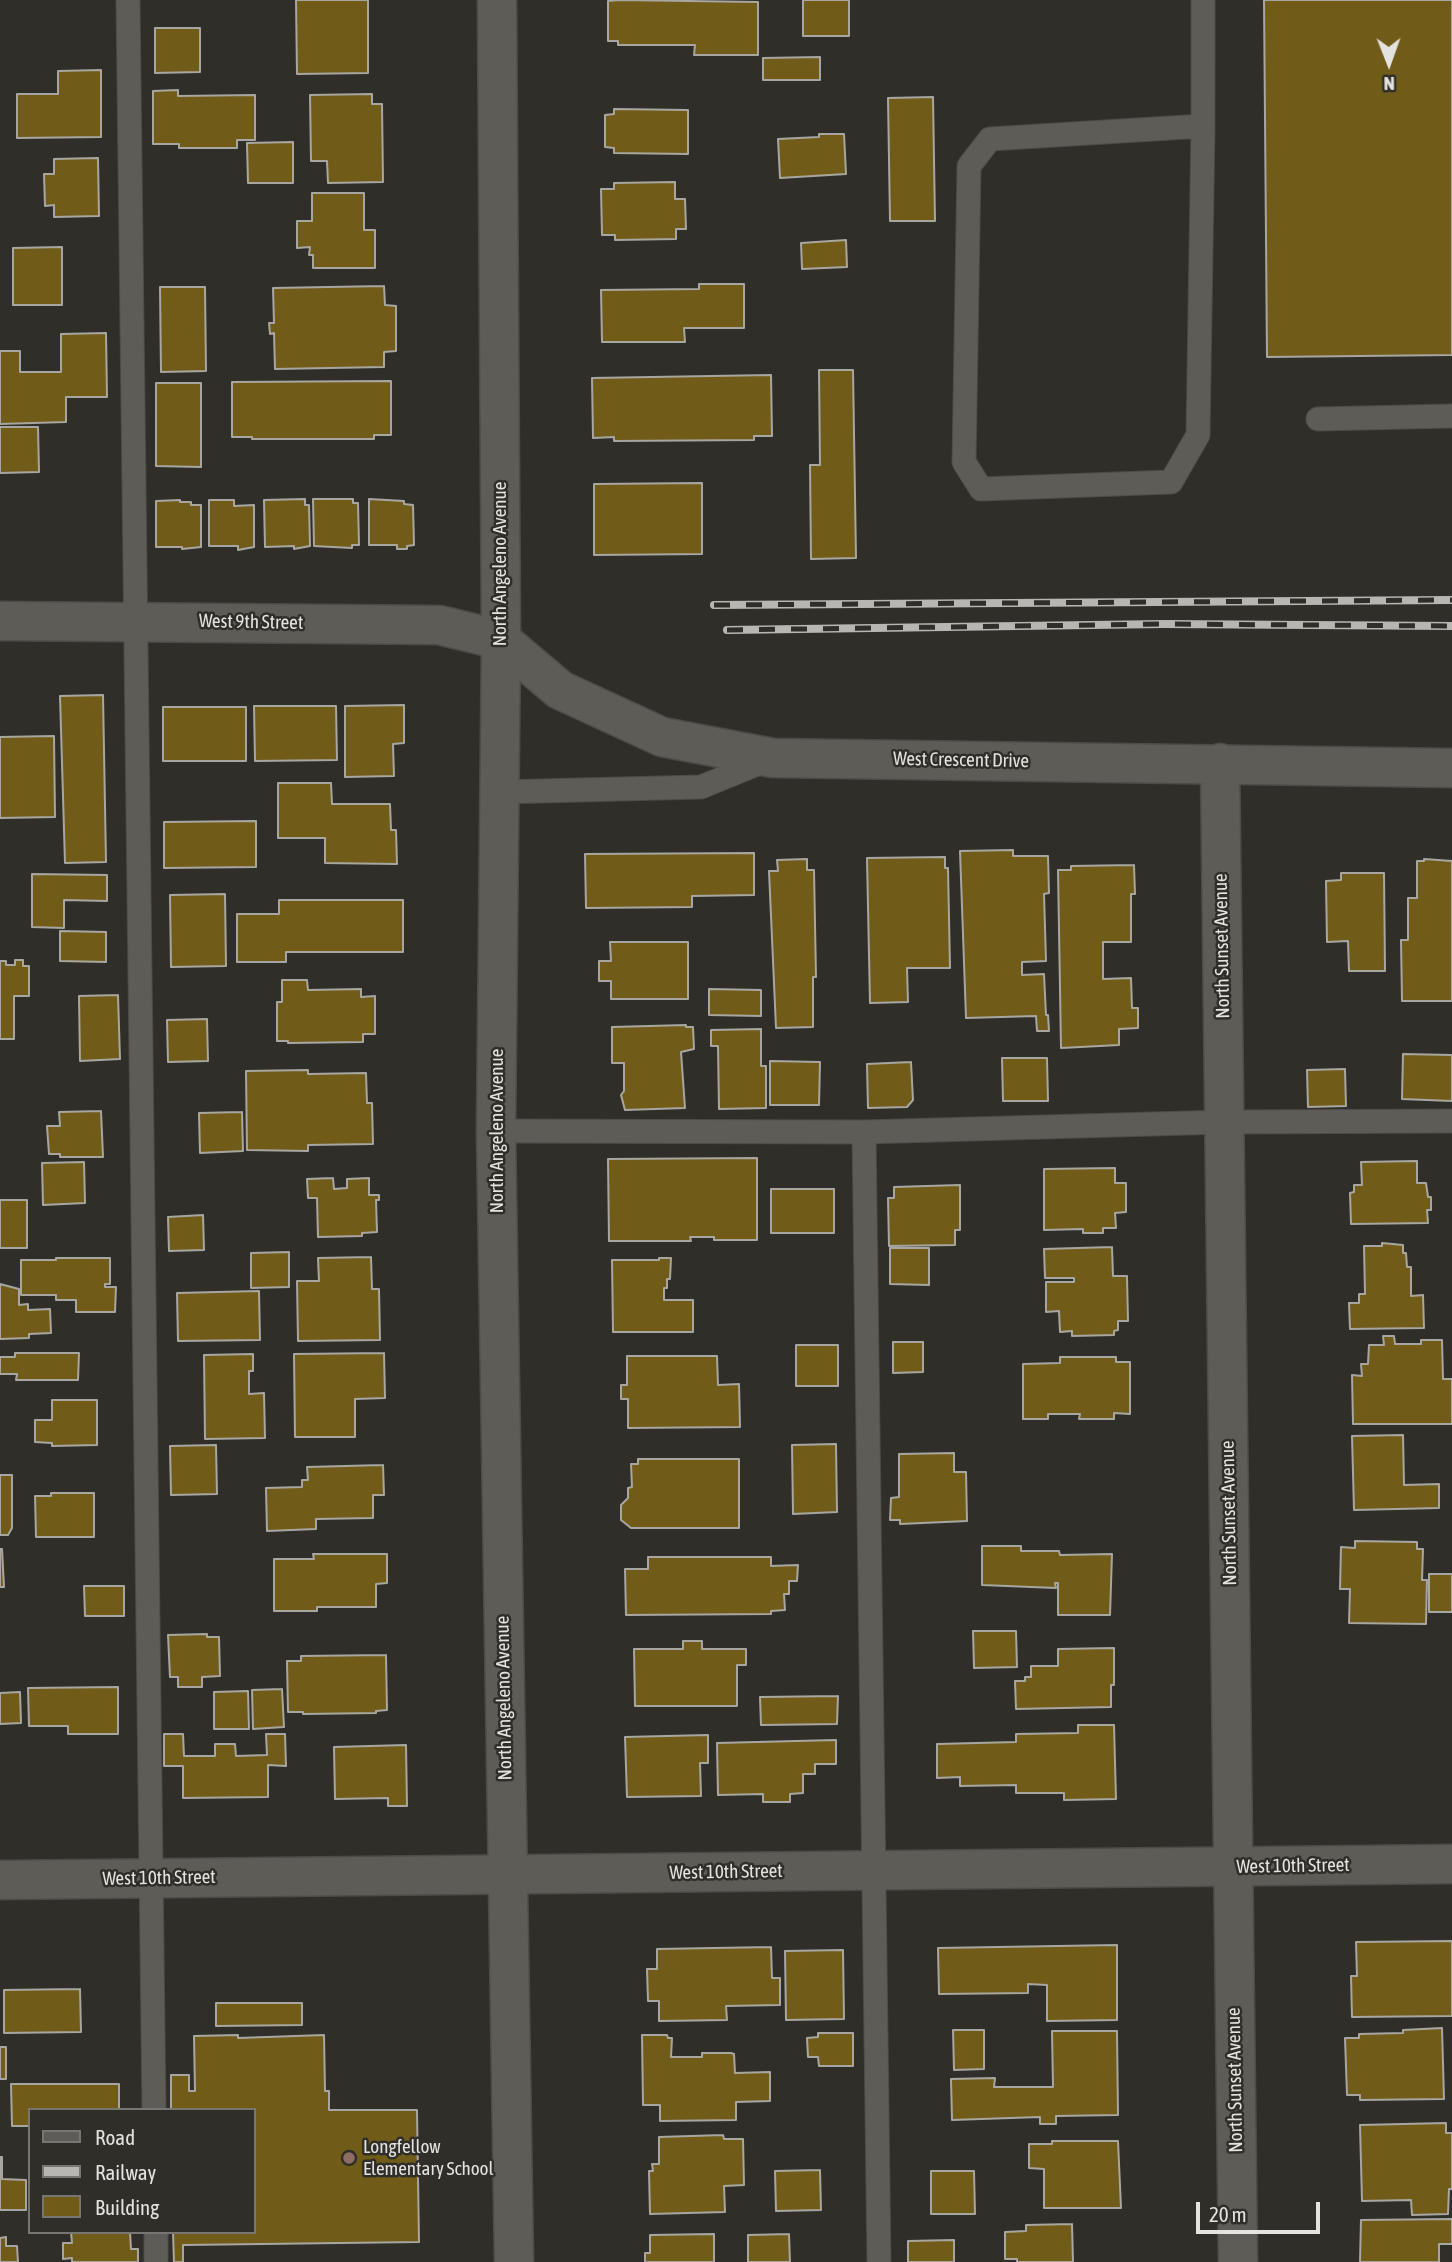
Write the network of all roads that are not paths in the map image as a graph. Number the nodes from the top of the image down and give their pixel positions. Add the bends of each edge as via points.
1 (128, 0) edge
2 (498, 0) edge
3 (1203, 0) edge
4 (1203, 126) junction
5 (1452, 416) edge
6 (1318, 419) dead end
7 (136, 620) junction
8 (0, 621) edge
9 (501, 640) junction
10 (773, 758) junction
11 (1220, 763) junction
12 (1452, 768) edge
13 (499, 792) junction
14 (1452, 1121) edge
15 (1224, 1122) junction
16 (496, 1131) junction
17 (864, 1132) junction
18 (1452, 1864) edge
19 (1233, 1866) junction
20 (874, 1870) junction
21 (507, 1874) junction
22 (151, 1878) junction
23 (0, 1880) edge
24 (154, 2108) edge
25 (156, 2234) edge
26 (156, 2262) edge
27 (514, 2262) edge
28 (879, 2262) edge
29 (1238, 2262) edge

1 - 7 lane
2 - 9 street, North Angeleno Avenue
3 - 4 lane
4 - 4 lane via 1198,435 1171,482 981,489 964,462 969,166 990,139
5 - 6 lane
7 - 8 street, West 9th Street
7 - 9 street, West 9th Street via 439,625
7 - 22 lane
9 - 10 street, West Crescent Drive via 560,690 662,737
9 - 13 street, North Angeleno Avenue
10 - 11 street, West Crescent Drive
10 - 13 lane via 701,787
11 - 12 street, West Crescent Drive
11 - 15 street, North Sunset Avenue
13 - 16 street, North Angeleno Avenue
14 - 15 lane
15 - 17 lane
15 - 19 street, North Sunset Avenue
16 - 17 lane
16 - 21 street, North Angeleno Avenue
17 - 20 lane
18 - 19 street, West 10th Street
19 - 20 street, West 10th Street
19 - 29 street, North Sunset Avenue
20 - 21 street, West 10th Street
20 - 28 lane
21 - 22 street, West 10th Street
21 - 27 street, North Angeleno Avenue
22 - 23 street, West 10th Street
22 - 24 lane
25 - 26 lane

